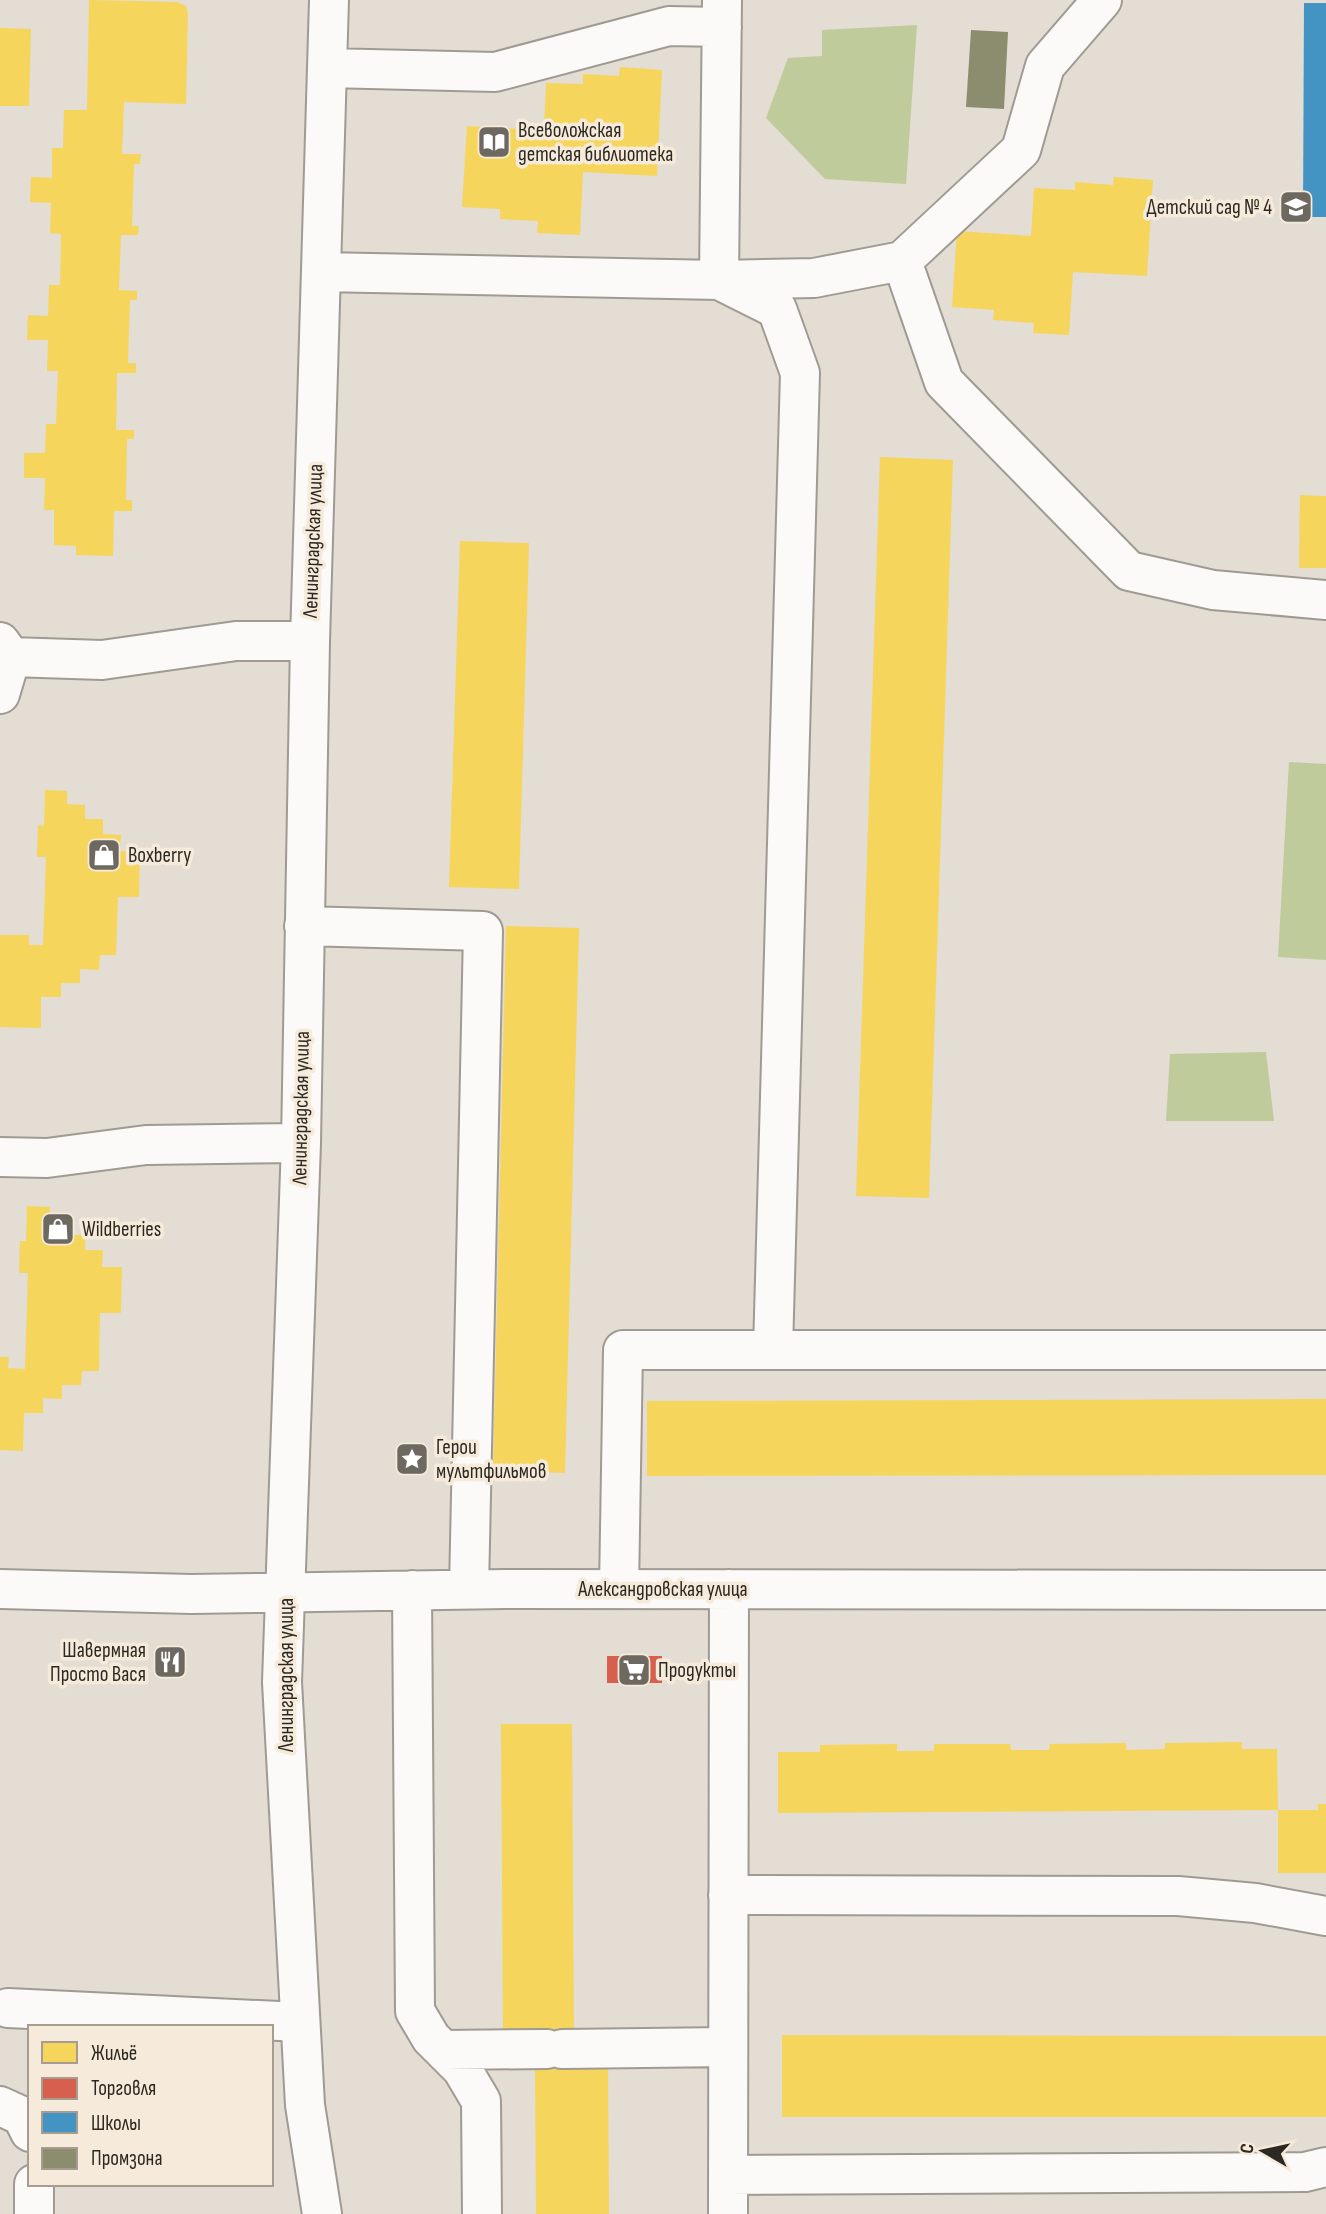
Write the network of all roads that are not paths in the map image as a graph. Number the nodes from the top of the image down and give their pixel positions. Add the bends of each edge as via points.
1 (329, 0) edge
2 (1102, 0) edge
3 (722, 14) edge
4 (327, 68) junction
5 (902, 261) junction
6 (321, 272) junction
7 (719, 280) junction
8 (1326, 600) edge
9 (310, 641) junction
10 (5, 650) edge
11 (0, 694) edge
12 (304, 926) junction
13 (301, 1143) junction
14 (0, 1157) edge
15 (773, 1350) junction
16 (1326, 1350) edge
17 (0, 1589) edge
18 (469, 1589) junction
19 (619, 1589) junction
20 (729, 1589) junction
21 (412, 1590) junction
22 (1326, 1590) edge
23 (285, 1592) junction
24 (728, 1895) junction
25 (1326, 1916) edge
26 (8, 2008) dead end
27 (299, 2022) junction
28 (729, 2048) junction
29 (443, 2050) junction
30 (0, 2106) edge
31 (28, 2128) edge
32 (1326, 2167) edge
33 (728, 2175) junction
34 (34, 2186) edge
35 (34, 2214) edge
36 (322, 2214) edge
37 (482, 2214) edge
38 (728, 2214) edge

1 - 4 street, Ленинградская улица
2 - 5 street via 1045,66 1021,150
3 - 4 street via 495,72
3 - 7 street
4 - 6 street, Ленинградская улица
5 - 7 street via 814,278
5 - 8 street via 944,382 1129,571 1213,590
6 - 7 street
6 - 9 street, Ленинградская улица
7 - 15 street via 777,309 800,373
9 - 10 street via 236,641 102,660
9 - 12 street, Ленинградская улица
10 - 11 street
12 - 13 street, Ленинградская улица
12 - 18 street via 483,931
13 - 14 street via 146,1145 47,1158
13 - 23 street, Ленинградская улица
15 - 16 street
15 - 19 street via 623,1350
17 - 23 street, Александровская улица
18 - 19 street, Александровская улица
18 - 21 street, Александровская улица
19 - 20 street, Александровская улица
20 - 22 street, Александровская улица
20 - 24 street
21 - 23 street, Александровская улица
21 - 29 street via 415,2011
23 - 27 street, Ленинградская улица via 282,1682
24 - 25 street via 1178,1896
24 - 28 street
26 - 27 street
27 - 36 street, Ленинградская улица via 304,2105
28 - 29 street
28 - 33 street
29 - 37 street via 462,2069 481,2101
30 - 31 street via 22,2116
32 - 33 street via 1305,2172
33 - 38 street
34 - 35 street

